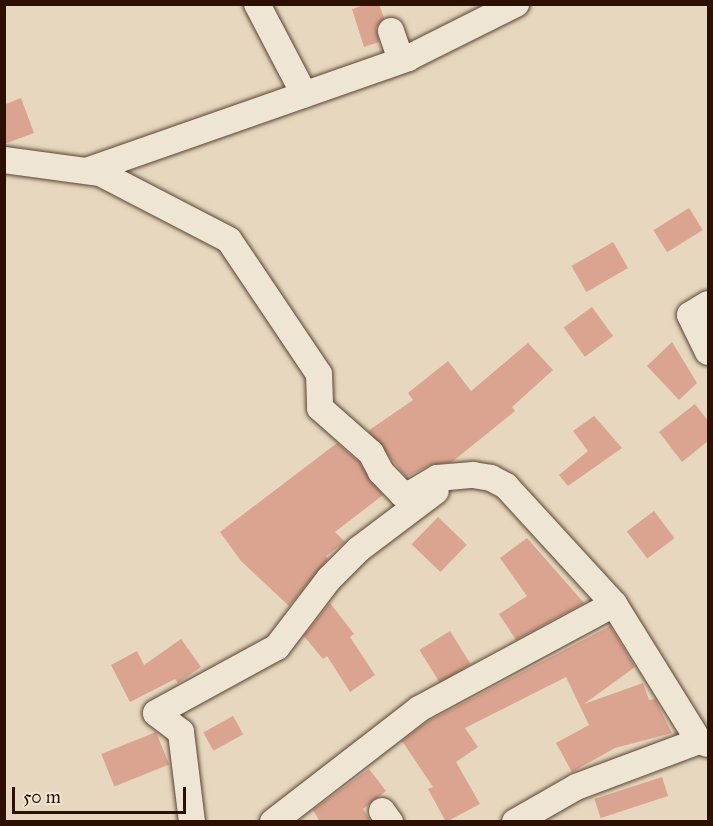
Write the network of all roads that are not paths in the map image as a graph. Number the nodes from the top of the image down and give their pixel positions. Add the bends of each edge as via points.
1 (257, 4) edge
2 (513, 5) edge
3 (391, 31) dead end
4 (408, 58) junction
5 (304, 94) junction
6 (4, 160) edge
7 (88, 170) junction
8 (708, 304) edge
9 (708, 352) edge
10 (456, 476) junction
11 (614, 604) junction
12 (704, 743) edge
13 (192, 822) edge
14 (273, 822) edge
15 (515, 822) edge

1 - 5 street
2 - 4 street
3 - 4 street via 399,54
4 - 5 street
5 - 7 street
6 - 7 street
7 - 10 street via 229,240 319,374 320,408 371,453 381,472 402,495 437,478
8 - 9 street via 690,315
10 - 11 street via 491,478 506,486
10 - 13 street via 359,549 328,579 277,647 156,713 181,732
11 - 12 street
11 - 14 street via 419,709
12 - 15 street via 576,787

